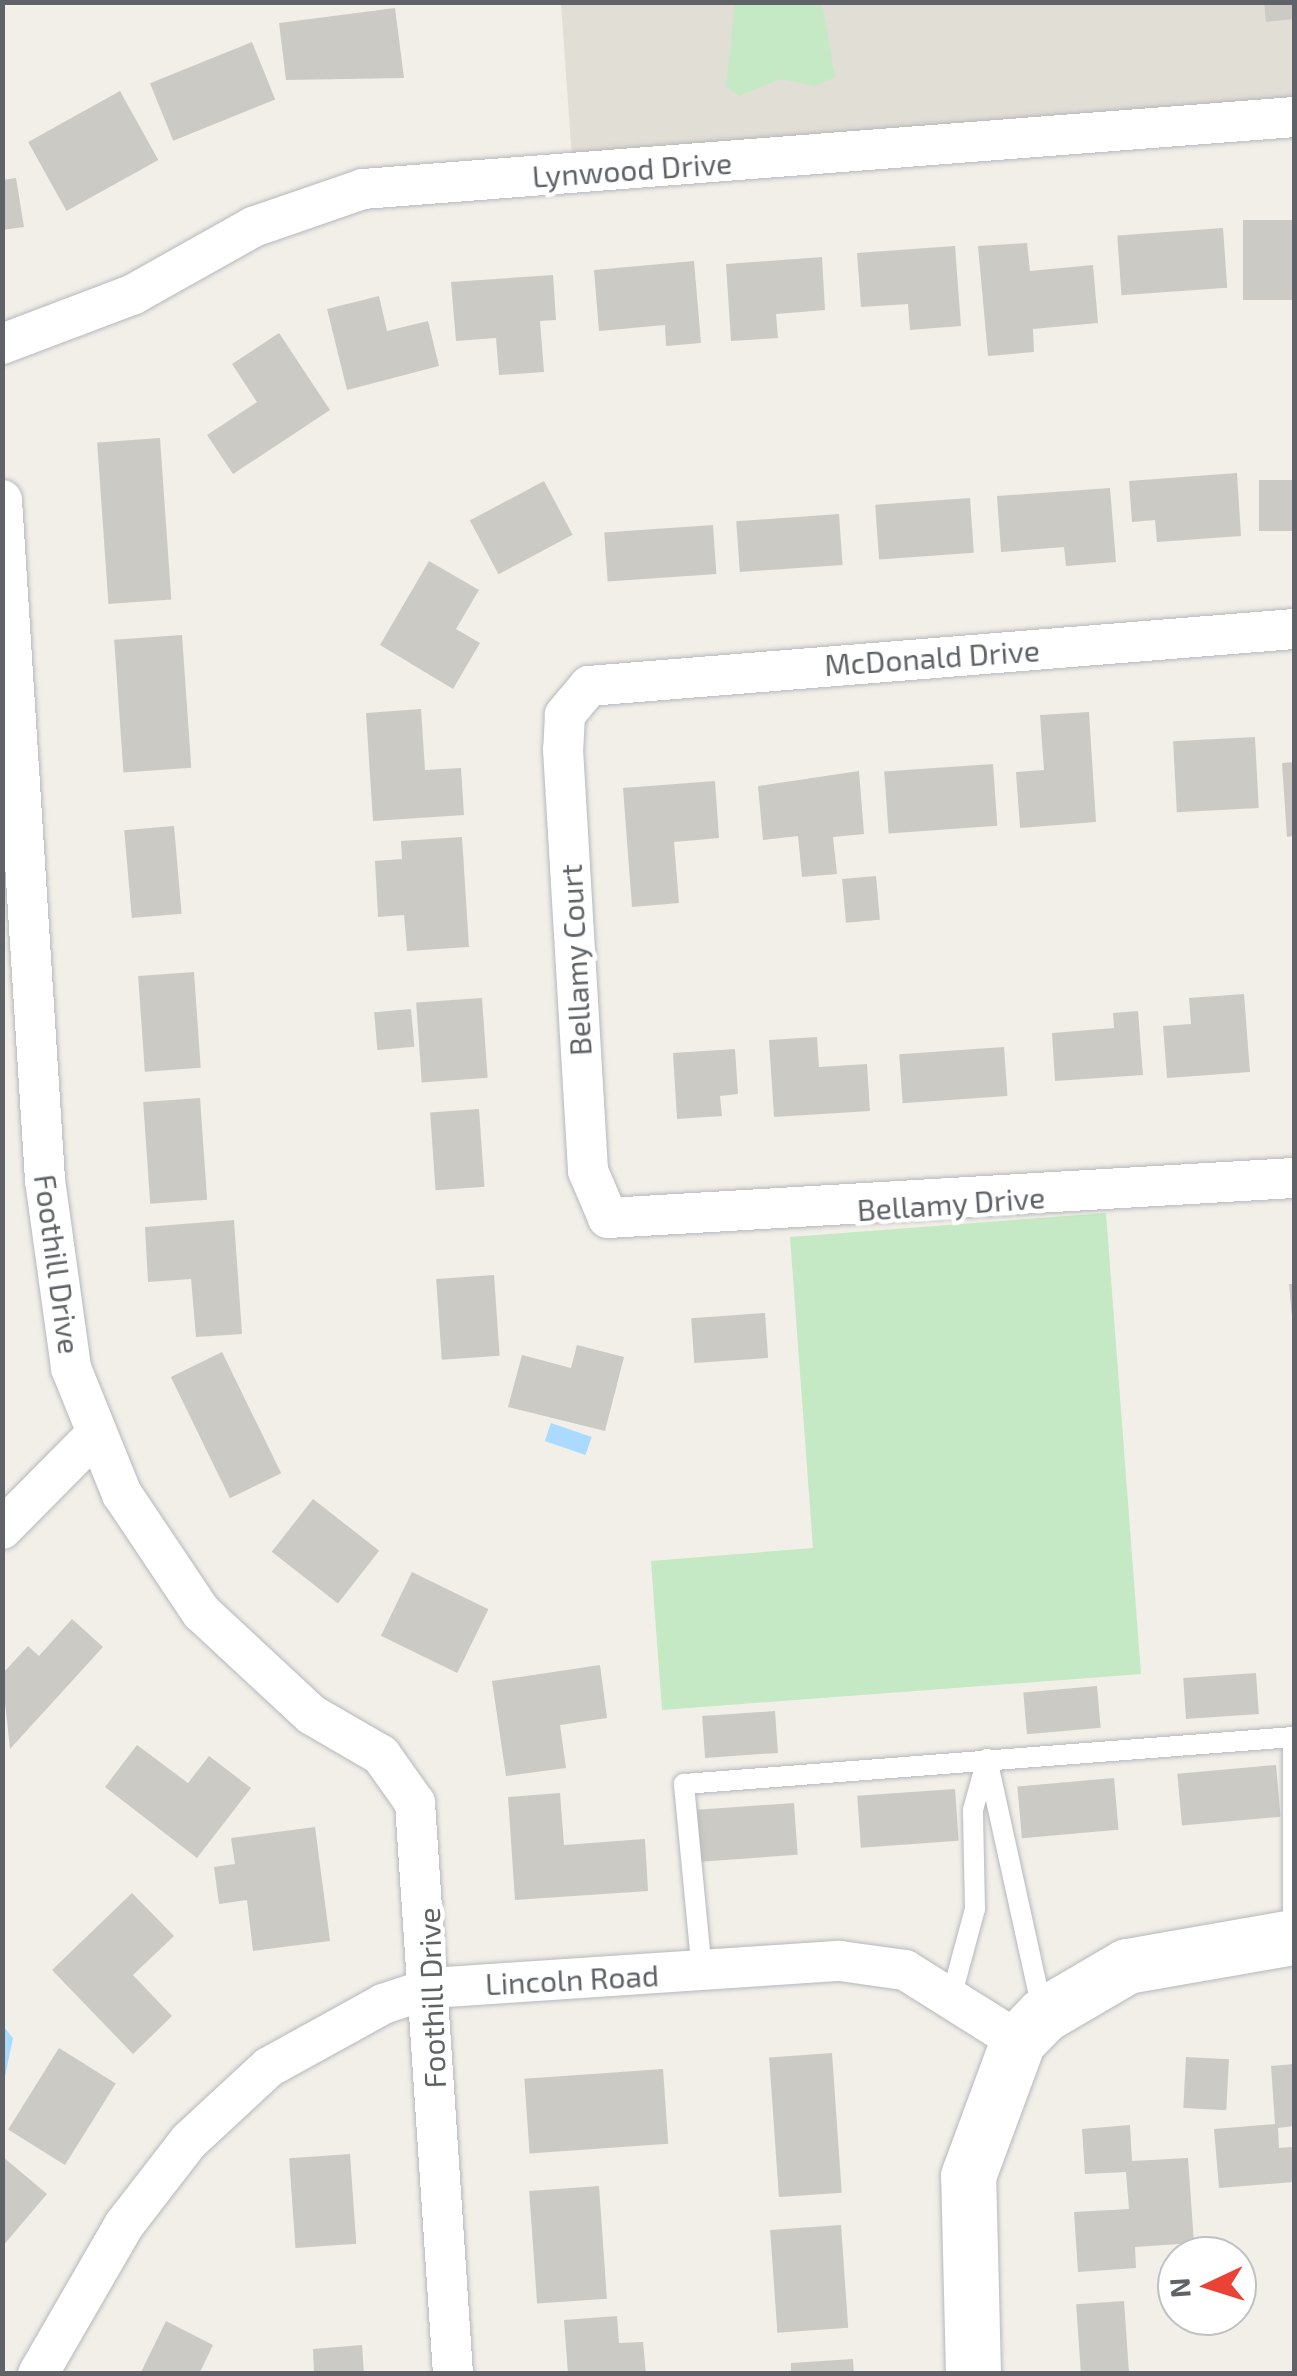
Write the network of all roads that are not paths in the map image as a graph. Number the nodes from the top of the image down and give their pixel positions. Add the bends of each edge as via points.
1 (1294, 117) edge
2 (2, 344) edge
3 (2, 500) edge
4 (1294, 629) edge
5 (574, 696) joint
6 (15, 904) edge
7 (1294, 1178) edge
8 (608, 1218) joint
9 (95, 1435) junction
10 (2, 1529) edge
11 (987, 1760) junction
12 (1294, 1937) edge
13 (702, 1972) junction
14 (431, 1988) junction
15 (952, 1994) junction
16 (1031, 2028) junction
17 (38, 2374) edge
18 (453, 2374) edge
19 (974, 2374) edge

1 - 2 street, Lynwood Drive via 363,189 252,226 132,295
3 - 6 street, Foothill Drive
4 - 5 street, McDonald Drive via 720,673 589,686
5 - 8 street, Bellamy Court via 562,750 587,1152 592,1198
6 - 9 street, Foothill Drive via 60,1316
7 - 8 street, Bellamy Drive
9 - 10 street
9 - 14 street, Foothill Drive via 155,1550 201,1612 312,1715 404,1777 425,1854
11 - 12 lane via 1293,1737
11 - 13 lane via 684,1784
11 - 15 lane via 973,1810 975,1909
11 - 16 lane
12 - 16 street via 1164,1954
13 - 14 street, Lincoln Road
13 - 15 street, Lincoln Road via 878,1964
14 - 17 street, Lincoln Road via 326,2030 227,2101 124,2225
14 - 18 street, Foothill Drive
15 - 16 street, Lincoln Road
16 - 19 street via 968,2176

